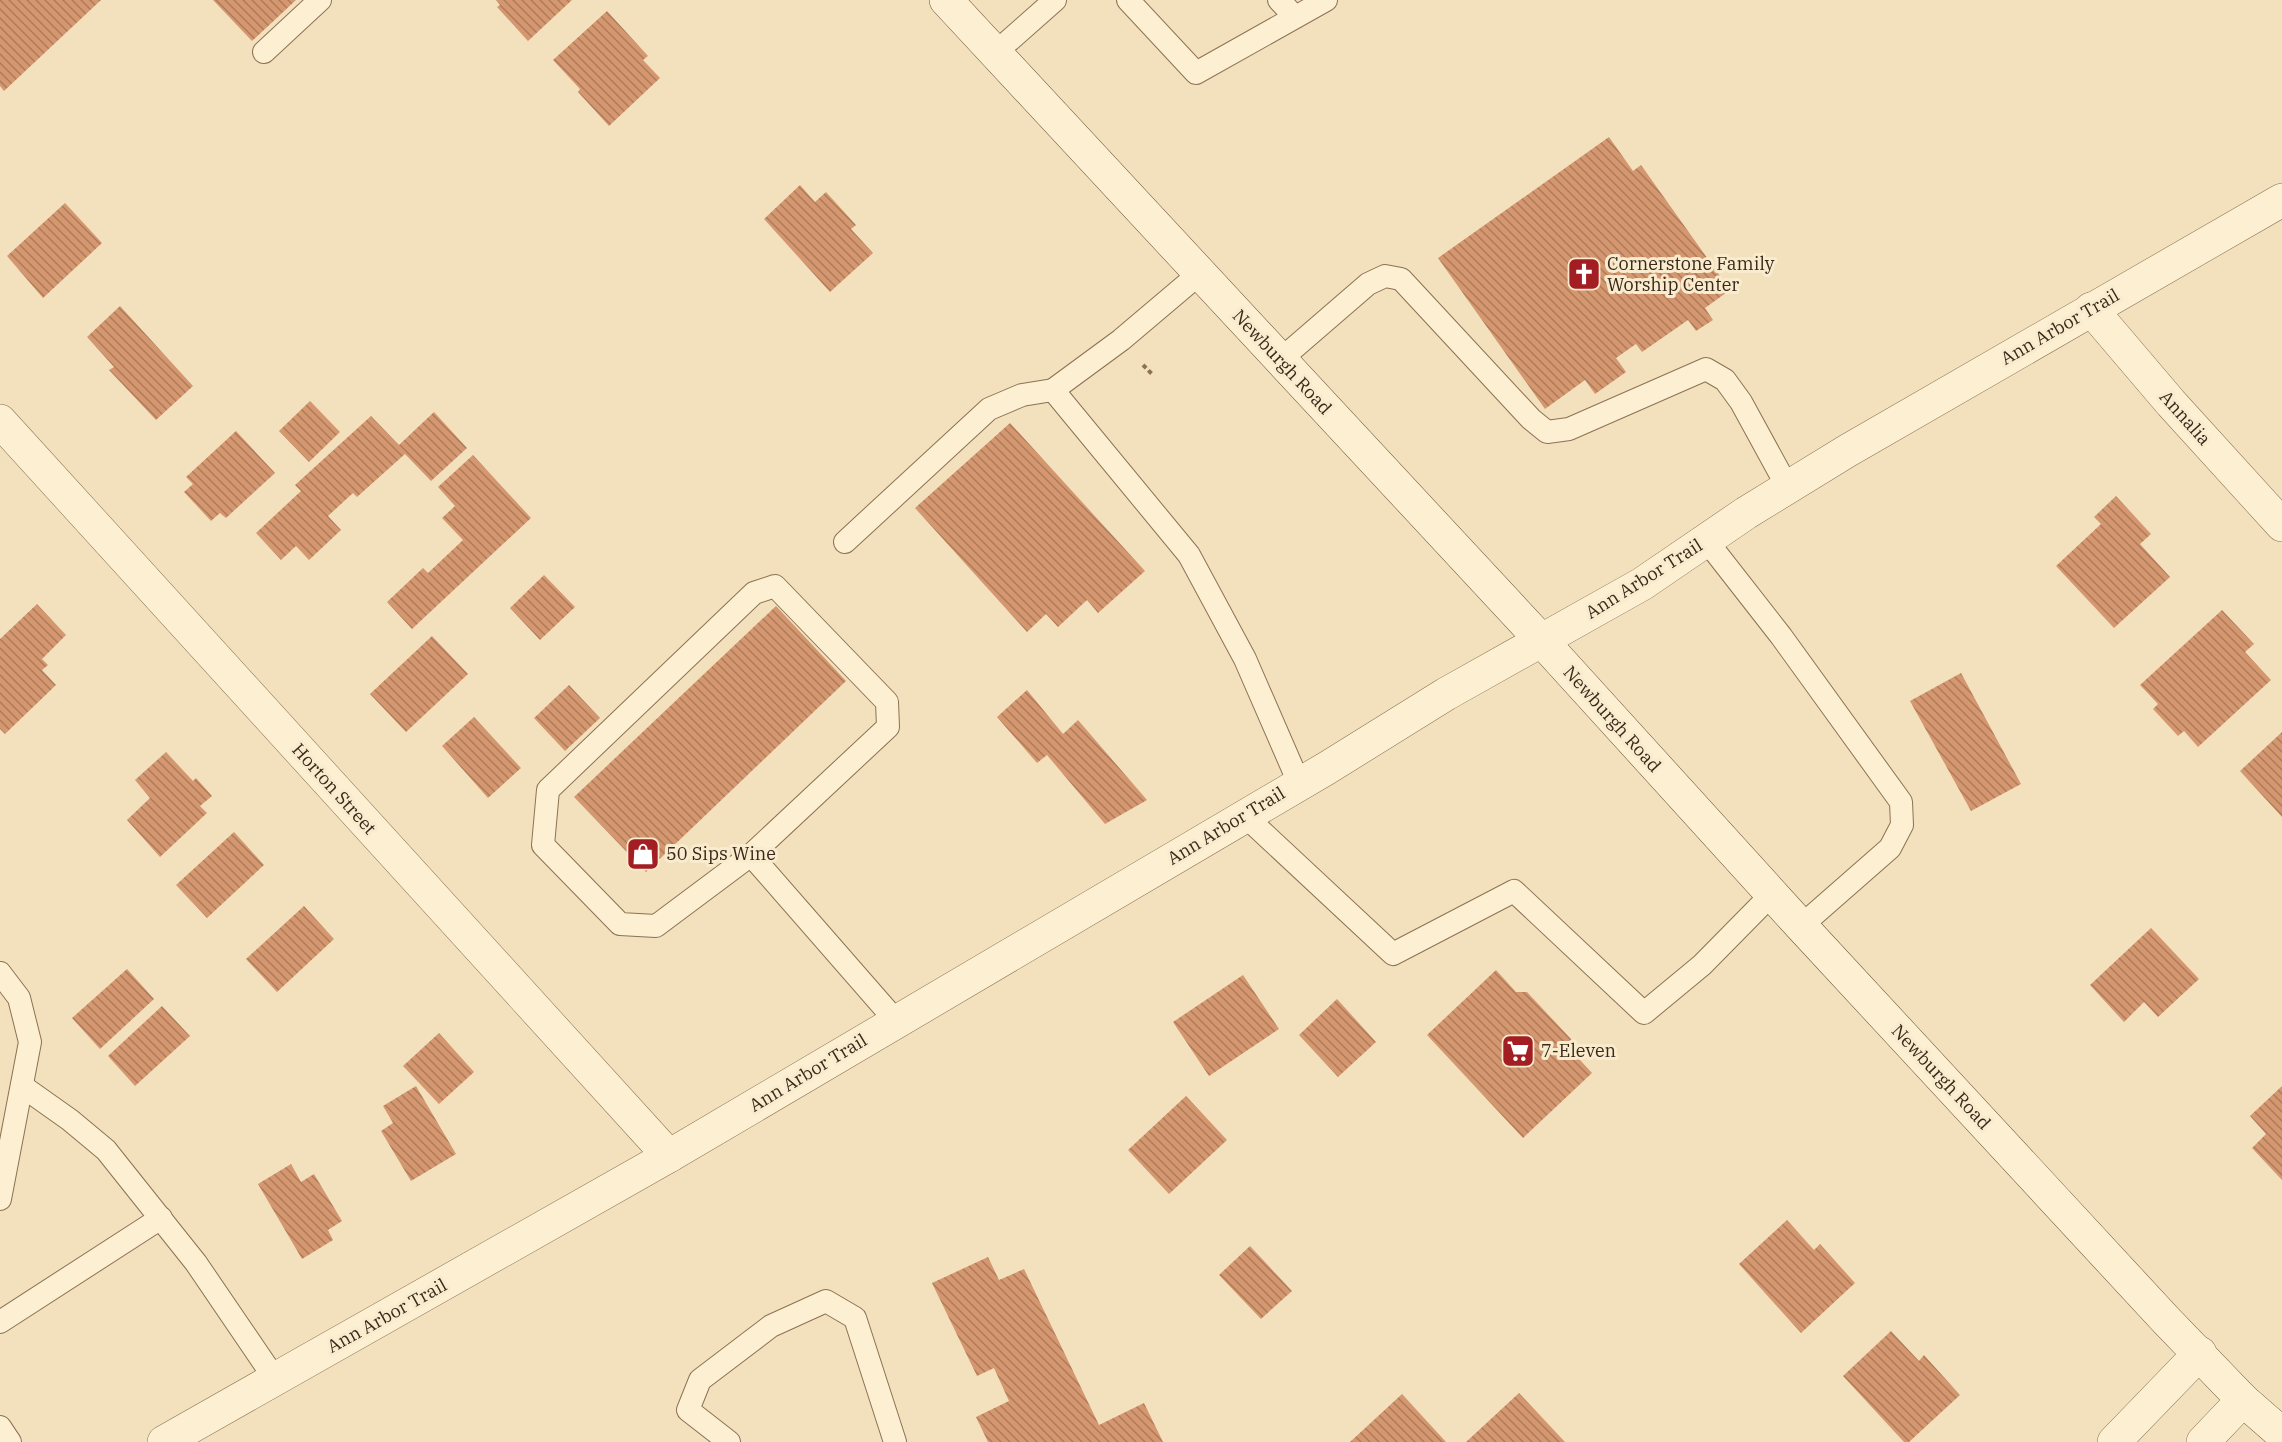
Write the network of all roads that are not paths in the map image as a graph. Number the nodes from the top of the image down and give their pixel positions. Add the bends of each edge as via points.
1 (320, 0) edge
2 (946, 0) edge
3 (1055, 0) edge
4 (1128, 0) edge
5 (1279, 0) edge
6 (1326, 0) edge
7 (1295, 17) junction
8 (264, 52) dead end
9 (995, 53) junction
10 (2282, 200) edge
11 (1199, 274) junction
12 (2091, 309) junction
13 (1280, 360) junction
14 (1053, 390) junction
15 (0, 421) edge
16 (1788, 488) junction
17 (2282, 525) edge
18 (1706, 540) junction
19 (845, 542) dead end
20 (1542, 641) junction
21 (1299, 783) junction
22 (1245, 816) junction
23 (751, 855) junction
24 (1772, 894) junction
25 (1801, 926) junction
26 (0, 973) edge
27 (896, 1021) junction
28 (22, 1086) junction
29 (669, 1156) junction
30 (0, 1199) edge
31 (161, 1218) junction
32 (0, 1322) edge
33 (2200, 1353) junction
34 (275, 1379) junction
35 (2243, 1400) junction
36 (0, 1427) edge
37 (2282, 1434) edge
38 (10, 1442) edge
39 (164, 1442) edge
40 (729, 1442) edge
41 (895, 1442) edge
42 (2114, 1442) edge
43 (2203, 1442) edge

1 - 8 lane
2 - 9 street, Newburgh Road
3 - 9 lane
4 - 7 lane via 1196,73
5 - 7 lane
6 - 7 lane
9 - 11 street, Newburgh Road
10 - 12 street, Ann Arbor Trail
11 - 13 street, Newburgh Road
11 - 14 lane via 1121,340
12 - 16 street, Ann Arbor Trail
12 - 17 street, Annalia
13 - 16 lane via 1368,284 1384,276 1401,279 1547,432 1569,429 1706,369 1725,380 1741,402
13 - 20 street, Newburgh Road
14 - 19 lane via 1022,395 989,409
14 - 21 lane via 1189,555 1245,659
15 - 29 street, Horton Street
16 - 18 street, Ann Arbor Trail
18 - 20 street, Ann Arbor Trail via 1642,584
18 - 25 lane via 1901,802 1902,825 1890,848
20 - 21 street, Ann Arbor Trail
20 - 24 street, Newburgh Road
21 - 22 street, Ann Arbor Trail
22 - 24 lane via 1393,954 1514,891 1644,1013 1702,965
22 - 27 street, Ann Arbor Trail
23 - 23 lane via 888,726 886,702 775,586 754,593 548,790 543,845 620,924 656,926
23 - 27 lane
24 - 25 street, Newburgh Road
25 - 33 street, Newburgh Road
26 - 28 lane via 19,998 30,1041
27 - 29 street, Ann Arbor Trail
28 - 30 lane
28 - 31 lane via 106,1150
29 - 34 street, Ann Arbor Trail
31 - 32 lane
31 - 34 lane
33 - 35 street, Newburgh Road
33 - 42 street
34 - 39 street, Ann Arbor Trail
35 - 37 street, Newburgh Road
35 - 43 street
36 - 38 lane
40 - 41 lane via 688,1410 700,1380 771,1326 826,1300 855,1318

